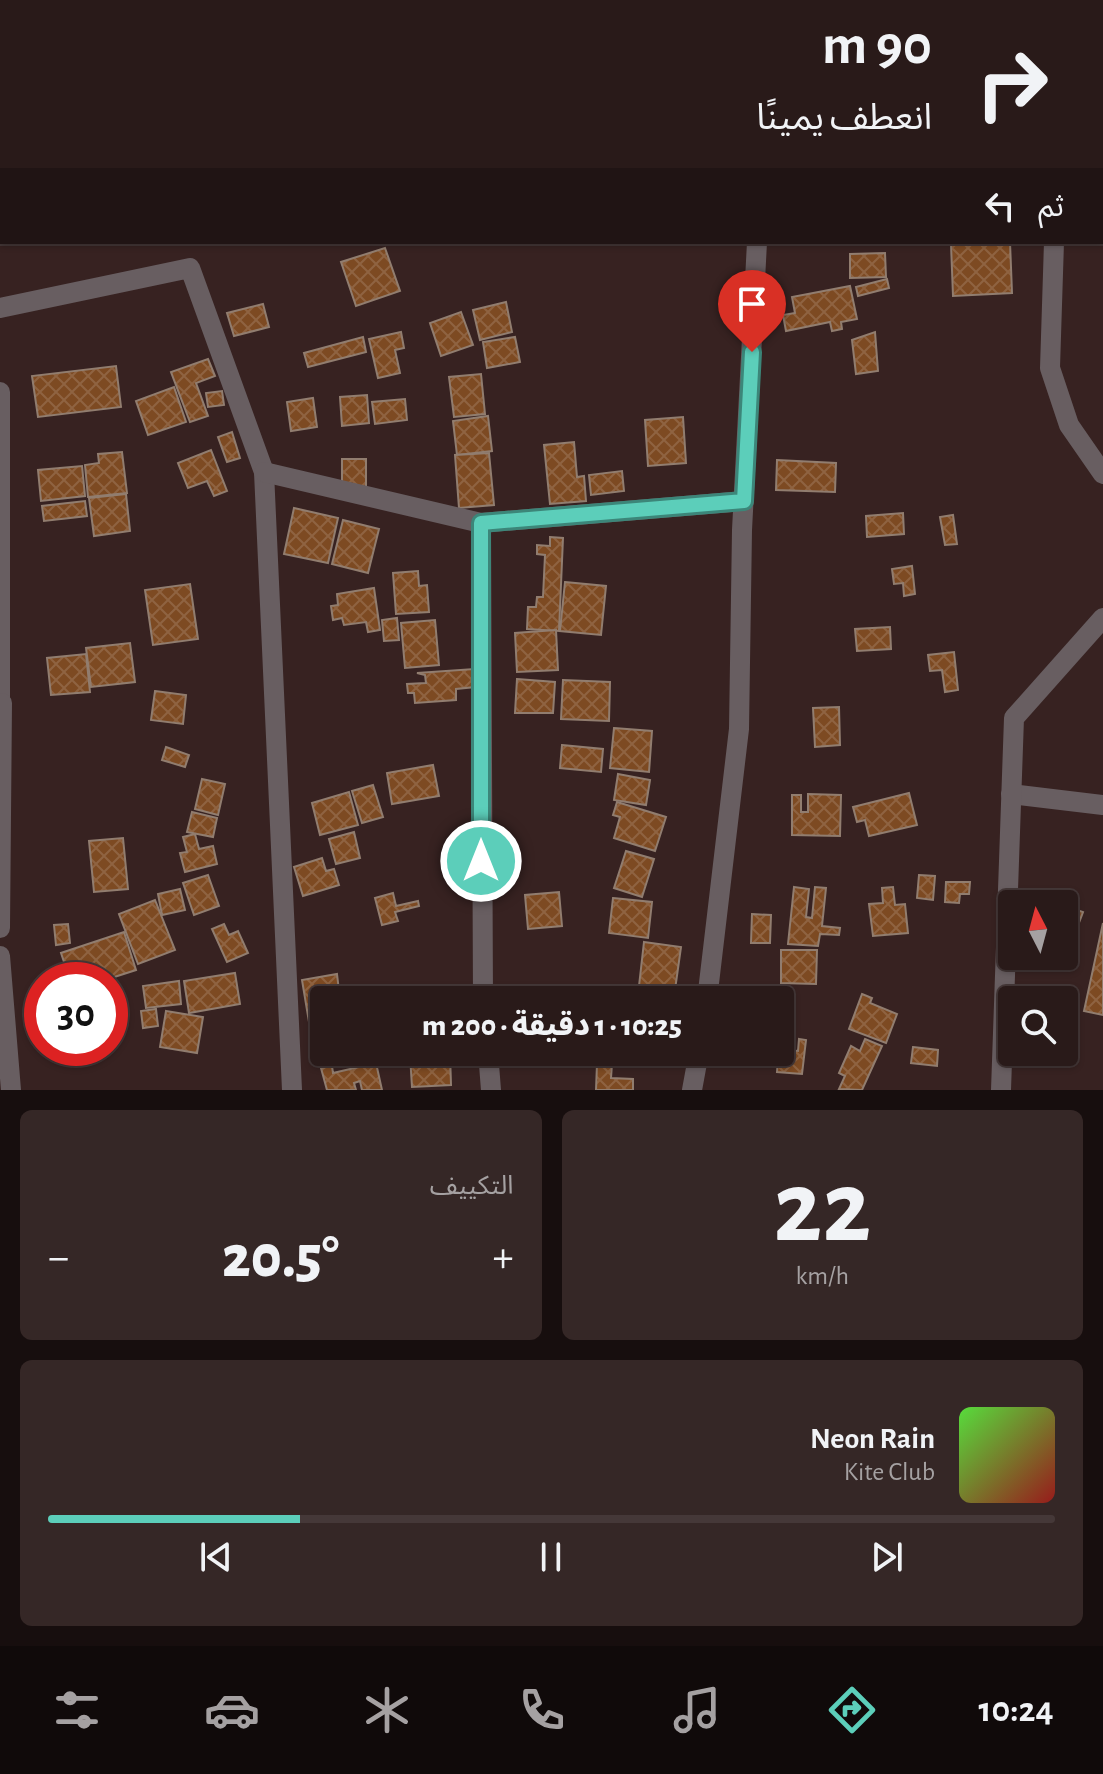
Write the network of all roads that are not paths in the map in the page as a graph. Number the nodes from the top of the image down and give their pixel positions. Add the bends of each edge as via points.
1 (757, 244) edge
2 (1054, 244) edge
3 (0, 308) edge
4 (0, 392) edge
5 (264, 472) junction
6 (1103, 474) edge
7 (744, 501) junction
8 (481, 523) junction
9 (1103, 618) edge
10 (1, 703) edge
11 (1011, 794) junction
12 (1103, 805) edge
13 (0, 928) edge
14 (0, 956) edge
15 (483, 986) edge
16 (709, 986) edge
17 (489, 1066) edge
18 (696, 1066) edge
19 (11, 1090) edge
20 (292, 1090) edge
21 (491, 1090) edge
22 (692, 1090) edge
23 (1001, 1090) edge

1 - 7 street
2 - 6 street via 1050,368 1069,425
3 - 5 street via 190,268
4 - 10 street
5 - 8 street
5 - 20 street
7 - 8 street
7 - 16 street via 739,729
8 - 15 street
9 - 11 street via 1014,718
10 - 13 street
11 - 12 street
11 - 23 street
14 - 19 street
17 - 21 street
18 - 22 street

